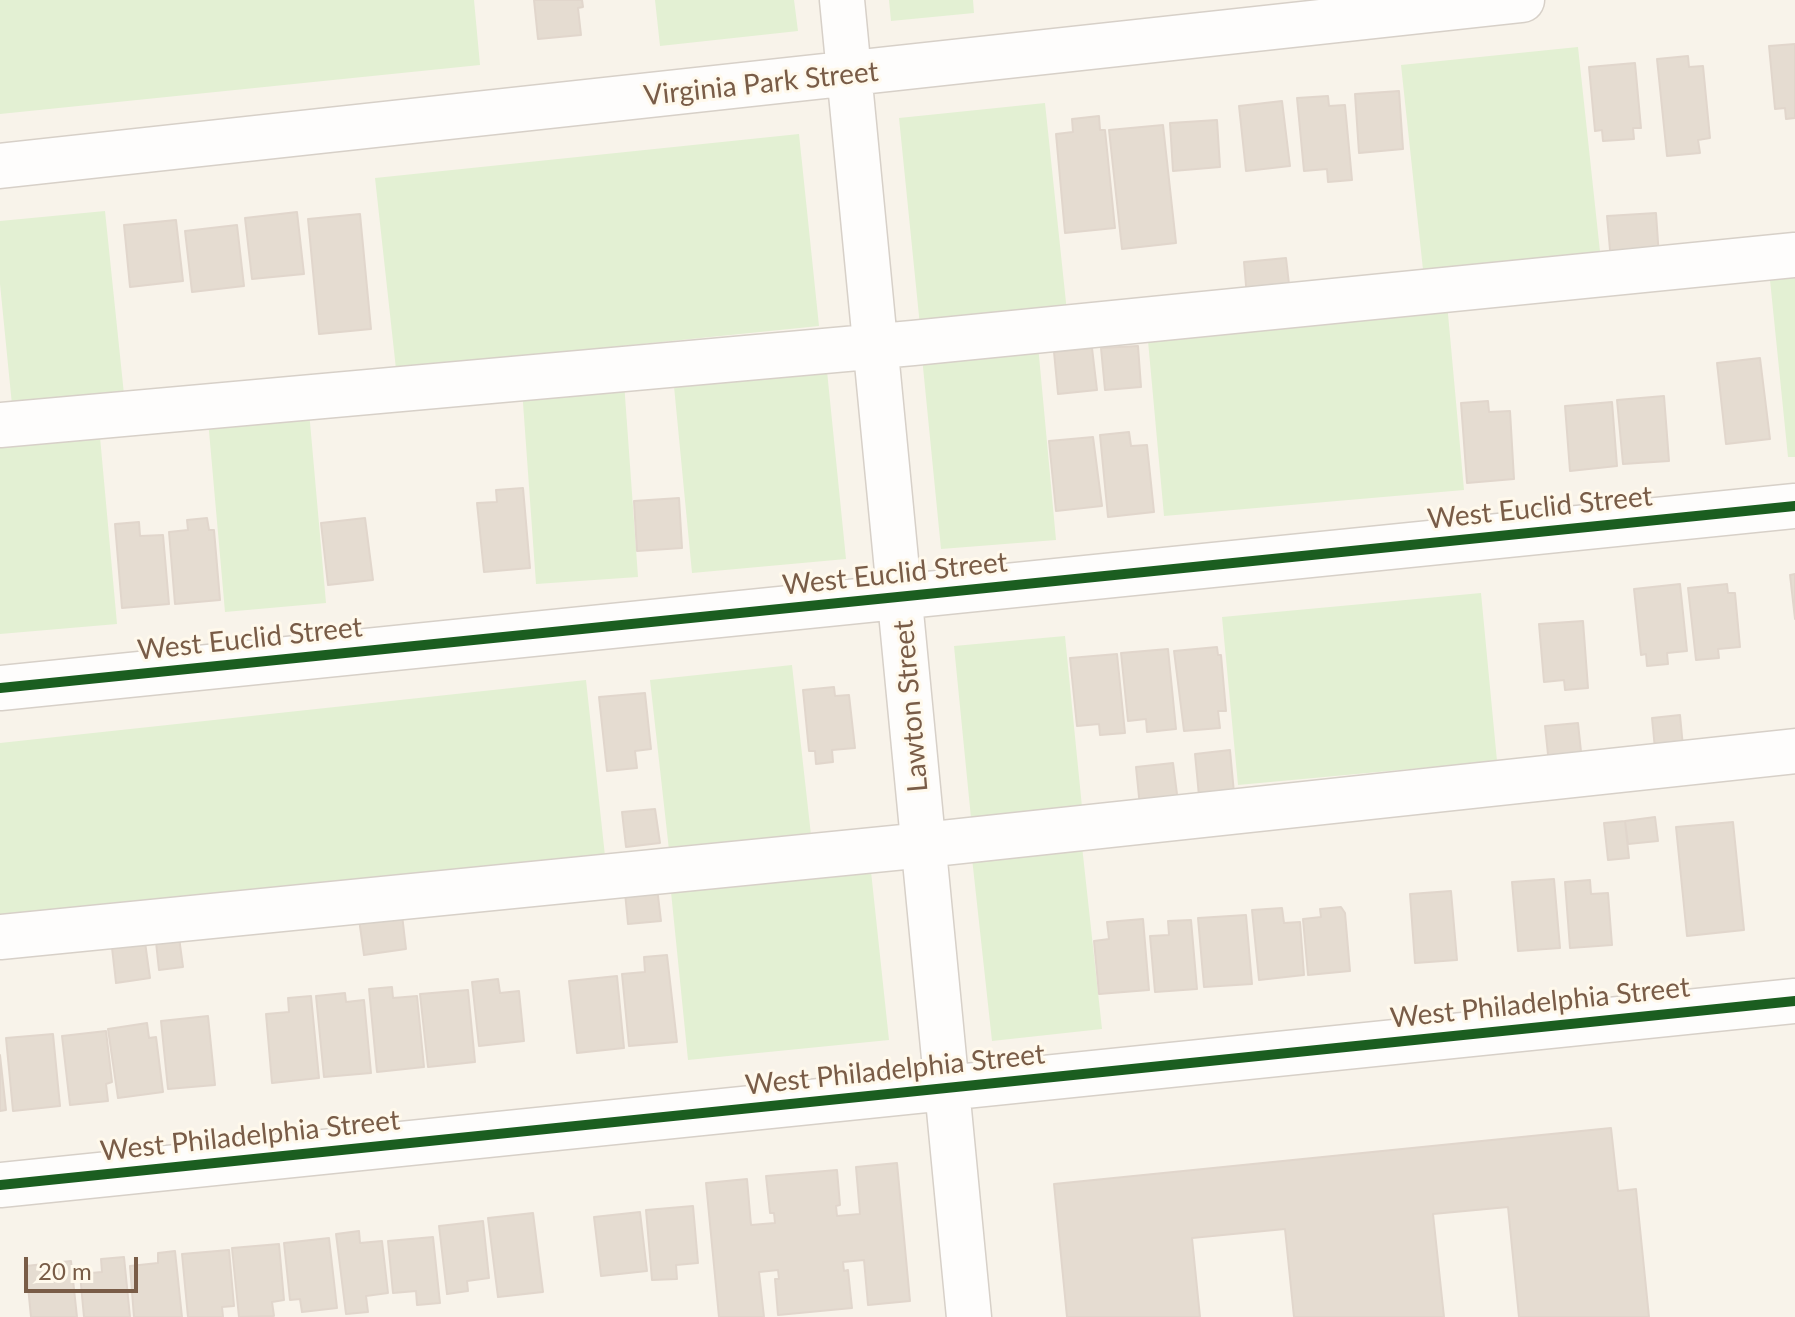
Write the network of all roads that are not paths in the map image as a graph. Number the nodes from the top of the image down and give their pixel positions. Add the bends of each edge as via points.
1 (842, 0) edge
2 (1522, 0) edge
3 (848, 74) junction
4 (0, 166) edge
5 (1795, 255) edge
6 (874, 347) junction
7 (0, 425) edge
8 (1795, 506) edge
9 (902, 597) junction
10 (0, 688) edge
11 (1795, 751) edge
12 (924, 845) junction
13 (0, 937) edge
14 (1795, 1001) edge
15 (948, 1088) junction
16 (0, 1185) edge
17 (969, 1317) edge

1 - 3 street, Lawton Street
2 - 3 street, Virginia Park Street
3 - 4 street, Virginia Park Street
3 - 6 street, Lawton Street
5 - 6 street
6 - 7 street
6 - 9 street, Lawton Street
8 - 9 street, West Euclid Street
9 - 10 street, West Euclid Street
9 - 12 street, Lawton Street
11 - 12 street
12 - 13 street
12 - 15 street, Lawton Street
14 - 15 street, West Philadelphia Street
15 - 16 street, West Philadelphia Street
15 - 17 street, Lawton Street

